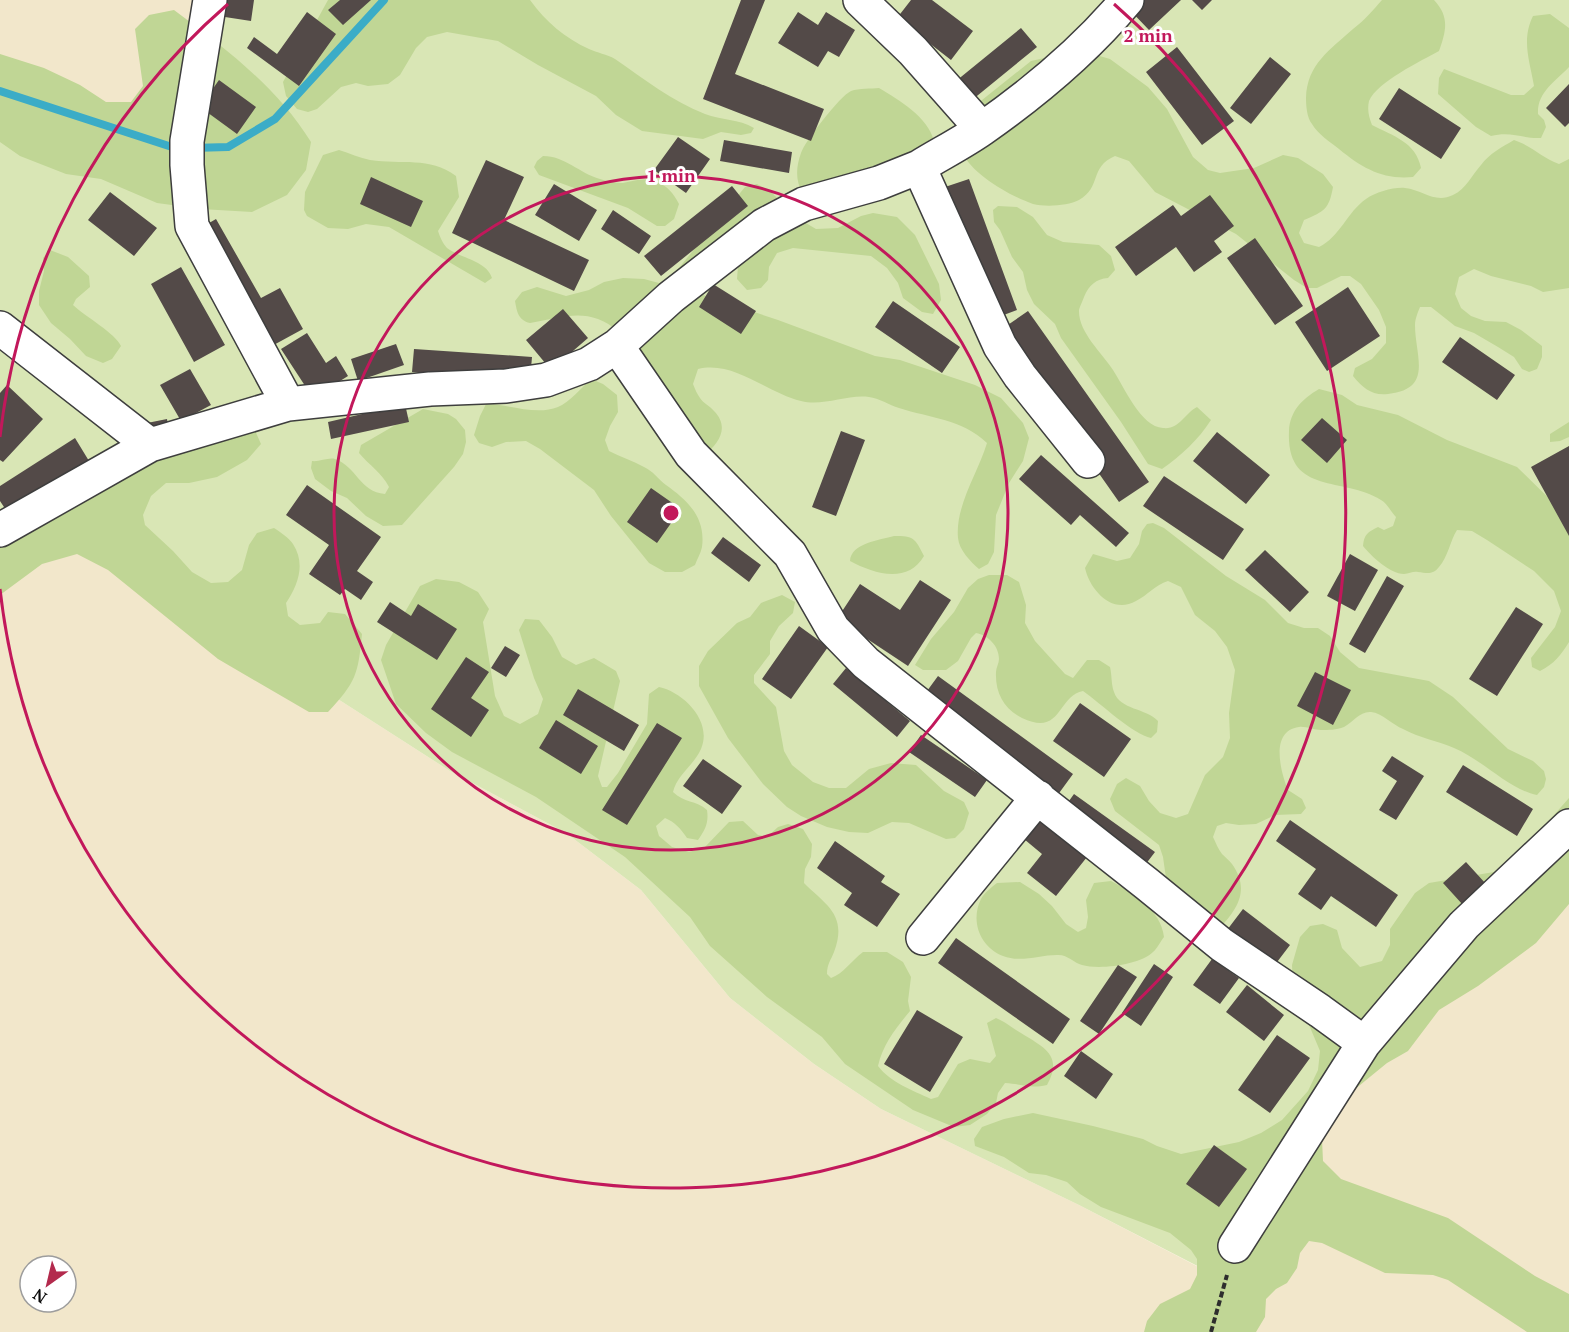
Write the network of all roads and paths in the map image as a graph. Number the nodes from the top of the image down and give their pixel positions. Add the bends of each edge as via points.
1 (210, 0) edge
2 (860, 0) edge
3 (1127, 0) edge
4 (982, 129) junction
5 (919, 167) junction
6 (0, 328) edge
7 (617, 345) junction
8 (288, 404) junction
9 (150, 445) junction
10 (1089, 461) dead end
11 (0, 530) edge
12 (1038, 798) junction
13 (1569, 826) edge
14 (923, 938) dead end
15 (1364, 1043) junction
16 (1235, 1246) joint
17 (1211, 1332) edge

1 - 8 lane via 188,141 192,226
2 - 4 lane via 913,51
3 - 4 lane via 1106,26
4 - 5 lane
5 - 7 lane via 804,204 764,225 671,297
5 - 10 lane via 1000,346
6 - 9 lane
7 - 8 lane via 589,364 546,380
7 - 12 lane via 691,454 790,554 833,629 866,663
8 - 9 lane
9 - 11 lane
12 - 14 lane
12 - 15 lane via 1222,945
13 - 15 lane via 1464,925
15 - 16 lane
16 - 17 path

